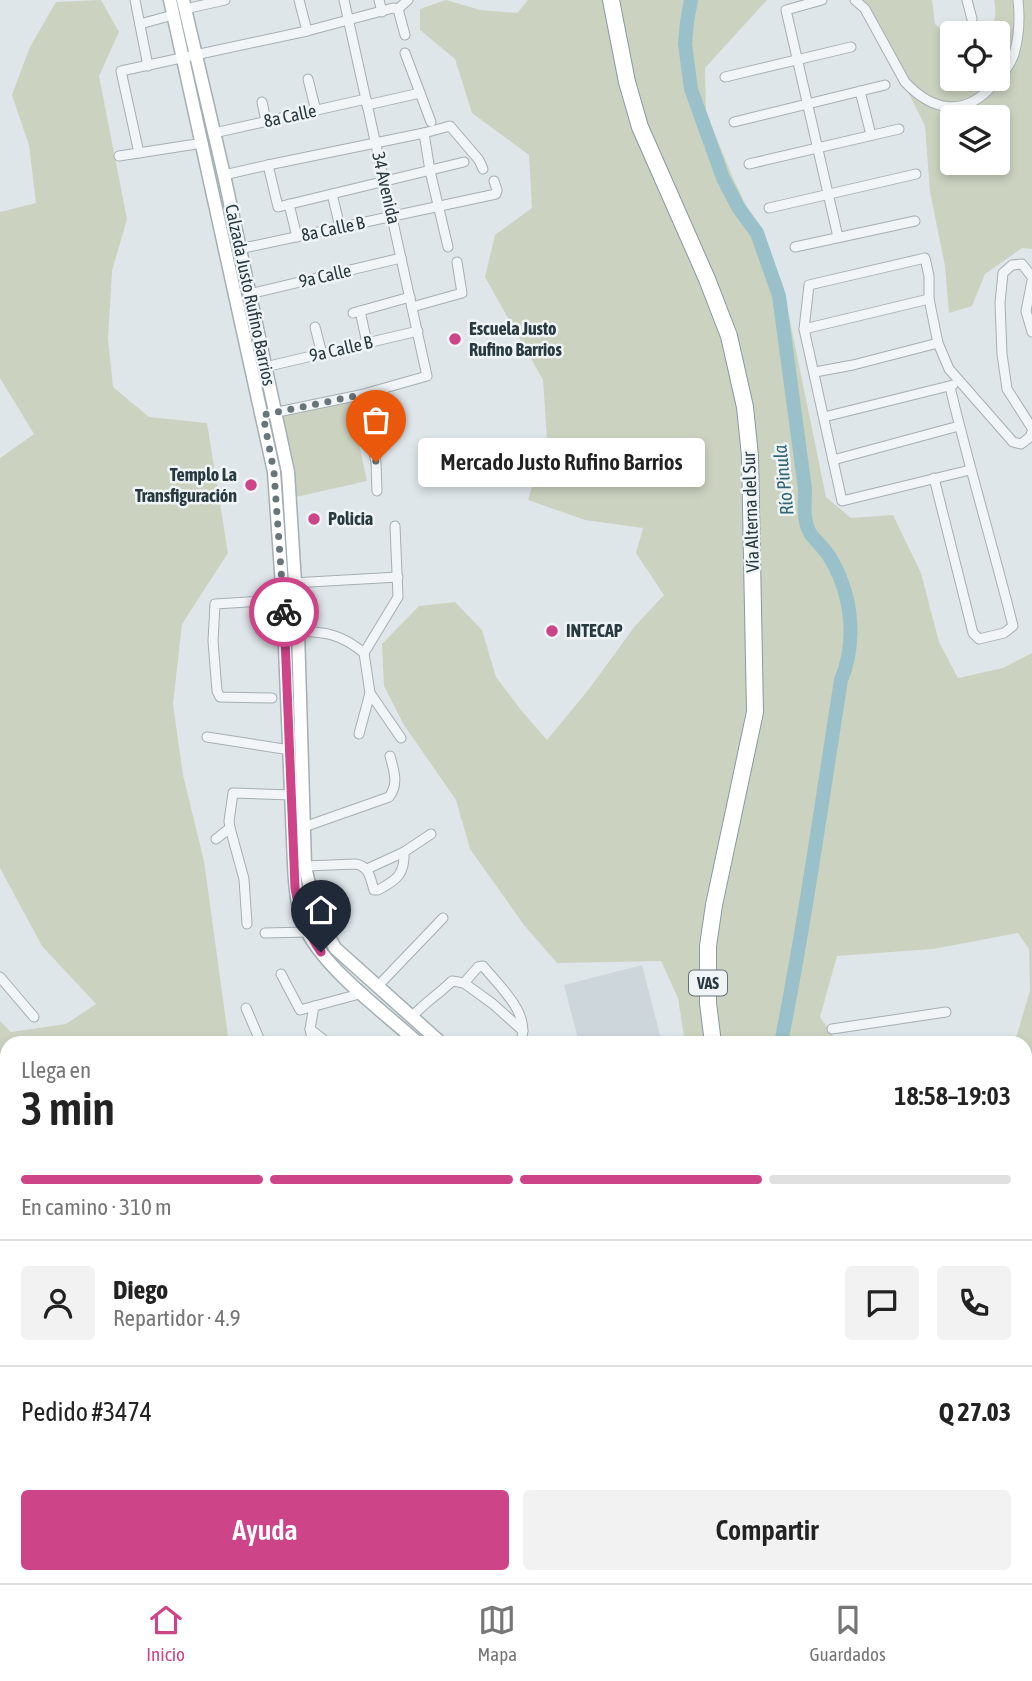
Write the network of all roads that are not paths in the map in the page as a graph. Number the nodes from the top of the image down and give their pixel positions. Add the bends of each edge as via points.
1 (135, 0) edge
2 (170, 0) edge
3 (225, 0) edge
4 (299, 0) edge
5 (344, 0) edge
6 (379, 0) edge
7 (408, 0) edge
8 (611, 0) edge
9 (619, 0) edge
10 (822, 0) edge
11 (855, 0) edge
12 (967, 0) edge
13 (1018, 0) edge
14 (181, 8) edge
15 (398, 9) junction
16 (382, 12) junction
17 (972, 19) dead end
18 (349, 21) junction
19 (140, 24) junction
20 (307, 31) junction
21 (405, 35) dead end
22 (851, 47) dead end
23 (405, 53) dead end
24 (190, 57) junction
25 (796, 60) junction
26 (148, 66) junction
27 (724, 77) dead end
28 (308, 79) dead end
29 (885, 85) dead end
30 (860, 90) junction
31 (420, 93) junction
32 (262, 102) dead end
33 (366, 102) junction
34 (807, 104) junction
35 (316, 111) junction
36 (266, 121) junction
37 (734, 121) dead end
38 (430, 122) dead end
39 (900, 129) dead end
40 (214, 133) junction
41 (424, 133) junction
42 (871, 135) junction
43 (203, 143) junction
44 (376, 144) junction
45 (817, 148) junction
46 (139, 153) junction
47 (119, 156) dead end
48 (464, 162) dead end
49 (750, 164) dead end
50 (268, 165) junction
51 (483, 169) dead end
52 (430, 170) junction
53 (916, 174) dead end
54 (224, 175) junction
55 (384, 181) junction
56 (495, 181) dead end
57 (332, 194) junction
58 (828, 195) junction
59 (289, 204) junction
60 (439, 207) junction
61 (769, 208) dead end
62 (392, 217) junction
63 (915, 221) dead end
64 (340, 227) junction
65 (298, 237) junction
66 (838, 237) junction
67 (448, 247) dead end
68 (795, 247) dead end
69 (239, 249) junction
70 (401, 258) junction
71 (457, 262) dead end
72 (1032, 279) edge
73 (249, 294) junction
74 (929, 299) junction
75 (411, 302) junction
76 (315, 327) dead end
77 (804, 329) junction
78 (418, 331) junction
79 (1032, 332) edge
80 (366, 343) junction
81 (939, 343) junction
82 (322, 354) junction
83 (265, 367) junction
84 (815, 372) junction
85 (961, 382) junction
86 (950, 387) junction
87 (360, 395) junction
88 (269, 413) junction
89 (824, 417) junction
90 (959, 426) junction
91 (1032, 430) edge
92 (833, 460) junction
93 (970, 470) junction
94 (934, 478) junction
95 (377, 491) dead end
96 (395, 526) dead end
97 (398, 577) junction
98 (288, 583) junction
99 (283, 600) junction
100 (298, 631) junction
101 (364, 653) junction
102 (369, 693) junction
103 (272, 698) dead end
104 (359, 734) dead end
105 (207, 737) dead end
106 (401, 738) dead end
107 (290, 750) junction
108 (390, 757) dead end
109 (292, 795) junction
110 (304, 827) junction
111 (230, 828) junction
112 (431, 834) dead end
113 (216, 839) dead end
114 (299, 850) junction
115 (404, 852) junction
116 (305, 866) junction
117 (367, 869) junction
118 (719, 906) junction
119 (443, 918) dead end
120 (247, 924) dead end
121 (716, 924) junction
122 (307, 932) junction
123 (265, 933) dead end
124 (281, 974) dead end
125 (0, 978) edge
126 (464, 983) junction
127 (377, 987) junction
128 (363, 993) junction
129 (314, 1006) junction
130 (246, 1008) dead end
131 (946, 1012) dead end
132 (34, 1017) dead end
133 (411, 1017) junction
134 (310, 1029) junction
135 (832, 1029) dead end
136 (523, 1031) junction
137 (258, 1036) edge
138 (312, 1036) edge
139 (319, 1036) edge
140 (410, 1036) edge
141 (430, 1036) edge
142 (522, 1036) edge
143 (712, 1036) edge
144 (721, 1036) edge

1 - 19 street
2 - 14 street, Calzada Justo Rufino Barrios
3 - 14 street
4 - 20 street
5 - 18 street, 34 Avenida
6 - 16 street
7 - 15 street
8 - 118 highway, Vía Alterna del Sur / VAS via 640,127 720,310 737,365 746,419 753,520 755,712
9 - 118 highway, Vía Alterna del Sur / VAS via 649,125 727,308 752,405 759,481 764,712
10 - 25 street via 786,10
11 - 13 street via 865,9 905,82 932,102 952,107 980,99 1009,64 1016,47
12 - 17 street
14 - 19 street
14 - 24 street, Calzada Justo Rufino Barrios
15 - 16 street
15 - 21 street
16 - 18 street
18 - 20 street
18 - 33 street, 34 Avenida
19 - 26 street
20 - 24 street
22 - 25 street
23 - 31 street
24 - 26 street
24 - 40 street, Calzada Justo Rufino Barrios
24 - 43 street, Calzada Justo Rufino Barrios
25 - 27 street
25 - 34 street
26 - 46 street via 121,71
28 - 35 street
29 - 30 street
30 - 34 street
30 - 42 street
31 - 33 street, 8a Calle
31 - 38 street
32 - 36 street
33 - 35 street, 8a Calle
33 - 44 street, 34 Avenida
34 - 37 street
34 - 45 street
35 - 36 street, 8a Calle
36 - 40 street, 8a Calle
39 - 42 street
40 - 54 street, Calzada Justo Rufino Barrios
41 - 44 street
41 - 51 street via 450,126
41 - 52 street
42 - 45 street
43 - 46 street
43 - 88 street, Calzada Justo Rufino Barrios
44 - 50 street
44 - 55 street, 34 Avenida
45 - 49 street
45 - 58 street
46 - 47 street
48 - 52 street
50 - 54 street
50 - 59 street via 278,207
52 - 55 street
52 - 60 street
53 - 58 street
54 - 69 street, Calzada Justo Rufino Barrios
55 - 57 street
55 - 62 street, 34 Avenida
56 - 60 street, 8a Calle B via 495,194
57 - 59 street
57 - 64 street
58 - 61 street
58 - 66 street
59 - 65 street
60 - 62 street, 8a Calle B
60 - 67 street
62 - 64 street, 8a Calle B
62 - 70 street, 34 Avenida
63 - 66 street
64 - 65 street, 8a Calle B
65 - 69 street, 8a Calle B
66 - 68 street
69 - 73 street, Calzada Justo Rufino Barrios
70 - 73 street, 9a Calle
70 - 75 street, 34 Avenida
71 - 75 street via 462,293
72 - 79 street via 1026,311
72 - 91 street via 1022,264 1006,268 1000,303 1005,385
73 - 83 street, Calzada Justo Rufino Barrios
74 - 77 street
74 - 77 street via 925,258 825,281 809,285
74 - 81 street
75 - 78 street, 34 Avenida
75 - 80 street via 357,312
76 - 82 street
77 - 84 street
78 - 80 street, 9a Calle B
78 - 87 street, 34 Avenida via 427,376
80 - 82 street, 9a Calle B
81 - 84 street
81 - 85 street via 949,369
82 - 83 street, 9a Calle B
83 - 88 street, Calzada Justo Rufino Barrios
84 - 89 street
85 - 86 street
85 - 91 street via 1013,442 1021,443
86 - 89 street
86 - 90 street
87 - 88 street
87 - 95 street via 376,462
88 - 98 street, Calzada Justo Rufino Barrios
89 - 92 street
90 - 92 street
90 - 93 street
92 - 94 street via 842,501
93 - 94 street
93 - 94 street via 1013,626 989,638 979,639 973,633
96 - 97 street
97 - 98 street
97 - 101 street via 398,597
98 - 99 street, Calzada Justo Rufino Barrios
98 - 100 street, Calzada Justo Rufino Barrios
99 - 103 street via 215,604 213,641 220,697
99 - 107 street, Calzada Justo Rufino Barrios
100 - 101 street via 348,639
100 - 110 street, Calzada Justo Rufino Barrios
101 - 102 street
102 - 104 street
102 - 106 street
105 - 107 street
107 - 109 street, Calzada Justo Rufino Barrios
108 - 110 street via 395,781 388,797
109 - 111 street via 233,793
109 - 114 street, Calzada Justo Rufino Barrios
110 - 114 street, Calzada Justo Rufino Barrios
111 - 113 street
111 - 120 street via 244,879
112 - 115 street
114 - 116 street, Calzada Justo Rufino Barrios
114 - 122 street, Calzada Justo Rufino Barrios via 298,904
115 - 117 street
115 - 117 street via 405,867 378,890 374,890
116 - 117 street via 356,863
116 - 127 street, Calzada Justo Rufino Barrios via 323,929 335,948
118 - 121 highway, Vía Alterna del Sur / VAS
119 - 127 street
121 - 143 highway, Vía Alterna del Sur / VAS via 708,946
121 - 144 highway, Vía Alterna del Sur / VAS
122 - 123 street
122 - 128 street, Calzada Justo Rufino Barrios
124 - 129 street via 300,1010
125 - 132 street
126 - 133 street via 452,981
126 - 136 street
126 - 136 street via 484,966 518,1010
127 - 133 street, Calzada Justo Rufino Barrios
128 - 129 street
128 - 140 street, Calzada Justo Rufino Barrios
129 - 134 street
130 - 137 street
131 - 135 street
133 - 141 street, Calzada Justo Rufino Barrios
134 - 138 street
134 - 139 street
136 - 142 street

